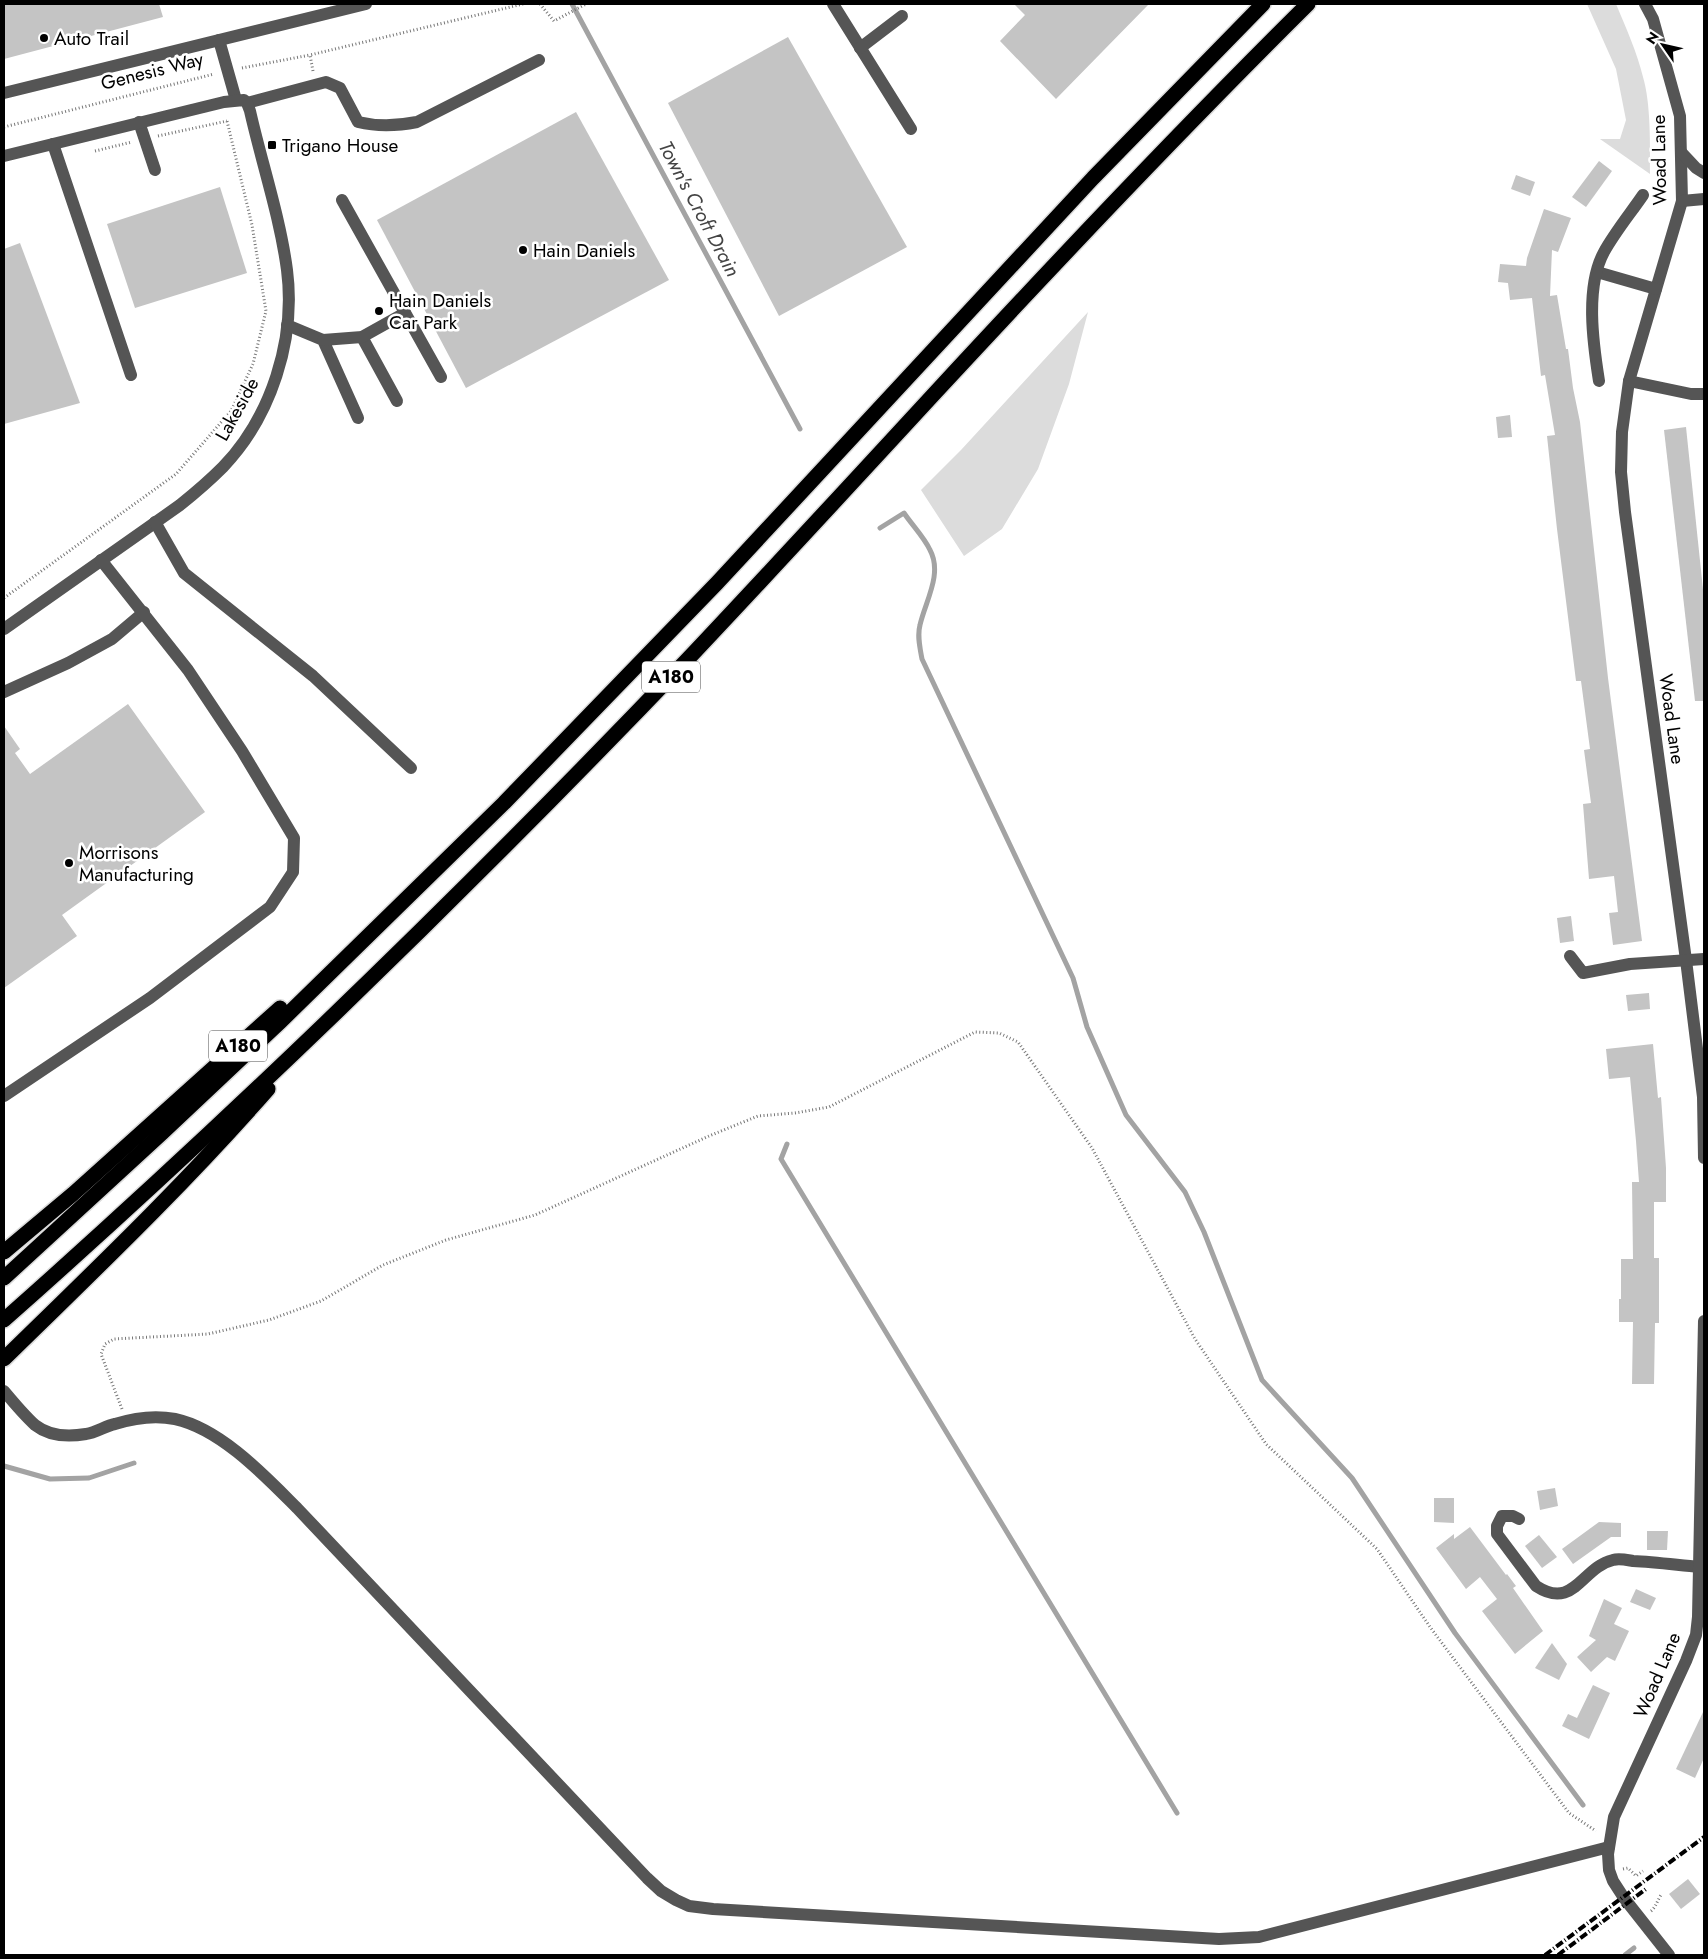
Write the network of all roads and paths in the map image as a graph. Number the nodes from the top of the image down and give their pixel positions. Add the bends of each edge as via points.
1 (366, 4) edge
2 (523, 4) edge
3 (540, 4) edge
4 (586, 4) edge
5 (833, 4) edge
6 (1263, 4) edge
7 (1308, 4) edge
8 (1645, 4) edge
9 (902, 16) dead end
10 (219, 40) junction
11 (860, 48) junction
12 (310, 55) junction
13 (539, 60) dead end
14 (228, 71) junction
15 (314, 77) dead end
16 (4, 93) edge
17 (242, 101) junction
18 (227, 121) dead end
19 (139, 122) junction
20 (4, 127) edge
21 (911, 129) dead end
22 (53, 144) junction
23 (1681, 152) junction
24 (4, 156) edge
25 (155, 170) dead end
26 (1704, 172) edge
27 (1643, 195) dead end
28 (1704, 199) edge
29 (342, 200) dead end
30 (1682, 201) junction
31 (1597, 272) junction
32 (1656, 288) junction
33 (405, 313) junction
34 (287, 325) junction
35 (362, 337) junction
36 (323, 340) junction
37 (131, 375) dead end
38 (441, 377) dead end
39 (1599, 381) dead end
40 (1629, 381) junction
41 (1704, 394) edge
42 (397, 401) dead end
43 (358, 418) dead end
44 (155, 522) junction
45 (101, 560) junction
46 (4, 598) edge
47 (144, 612) junction
48 (4, 630) edge
49 (4, 692) edge
50 (411, 768) dead end
51 (469, 837) junction
52 (1570, 956) dead end
53 (1704, 959) edge
54 (1686, 960) junction
55 (338, 1009) junction
56 (4, 1096) edge
57 (1704, 1158) edge
58 (4, 1252) edge
59 (4, 1278) edge
60 (4, 1320) edge
61 (1704, 1321) edge
62 (4, 1359) edge
63 (4, 1391) edge
64 (122, 1410) dead end
65 (1702, 1512) edge
66 (1519, 1519) dead end
67 (1699, 1567) junction
68 (1609, 1843) junction
69 (1669, 1955) edge

1 - 10 street
2 - 12 path, Genesis Way
3 - 4 path via 554,21
5 - 11 street
6 - 51 highway, A180 via 1029,245 717,583
7 - 55 highway, A180 via 1148,166 633,716
8 - 23 street, Woad Lane via 1653,19 1680,116
9 - 11 street
10 - 14 street, Lakeside
10 - 16 street
11 - 21 street
12 - 14 path, Genesis Way
12 - 15 path
13 - 17 street via 417,122 401,126 374,126 358,122 340,88 326,82
14 - 17 street, Lakeside
14 - 20 path, Genesis Way
17 - 19 street
17 - 34 street, Lakeside via 282,239 289,299
18 - 46 path, Lakeside via 252,224 266,311 253,364 231,410 176,474
19 - 22 street
19 - 25 street
22 - 24 street
22 - 37 street
23 - 26 street
23 - 30 street, Woad Lane
27 - 31 street, Woad Lane via 1603,254
28 - 30 street
29 - 33 street
30 - 32 street, Woad Lane
31 - 32 street
31 - 39 street, Woad Lane via 1592,289 1594,352
32 - 40 street, Woad Lane
33 - 35 street
33 - 38 street
34 - 36 street
34 - 44 street, Lakeside via 275,378 260,415 246,438 203,486
35 - 36 street
35 - 42 street
36 - 43 street
40 - 41 street
40 - 54 street, Woad Lane via 1622,432 1621,472
44 - 45 street, Lakeside
44 - 50 street via 184,572 313,676
45 - 47 street
45 - 48 street, Lakeside
47 - 49 street via 112,639
47 - 56 street via 188,670 242,751 294,838 293,872 270,908 150,998
51 - 58 highway, A180
51 - 59 highway, A180 via 273,1029
52 - 54 street via 1584,973 1630,964
53 - 54 street
54 - 57 street, Woad Lane via 1703,1098
55 - 60 highway, A180
55 - 62 highway, A180 via 217,1147
61 - 65 street, Woad Lane
63 - 68 street via 36,1426 58,1436 87,1434 146,1417 175,1419 220,1440 266,1477 297,1508 647,1878 661,1891 689,1906 1209,1939 1259,1937
64 - 68 path via 101,1354 105,1344 114,1339 208,1334 269,1320 321,1302 383,1265 446,1240 535,1215 758,1116 828,1107 975,1032 999,1033 1018,1042 1092,1148 1195,1339 1266,1444 1377,1549 1430,1627 1569,1813
65 - 67 street, Woad Lane
66 - 67 street via 1502,1516 1497,1534 1536,1586 1544,1591 1563,1594 1571,1591 1615,1559
67 - 68 street, Woad Lane via 1696,1635 1614,1817
68 - 69 street, Woad Lane via 1613,1881

